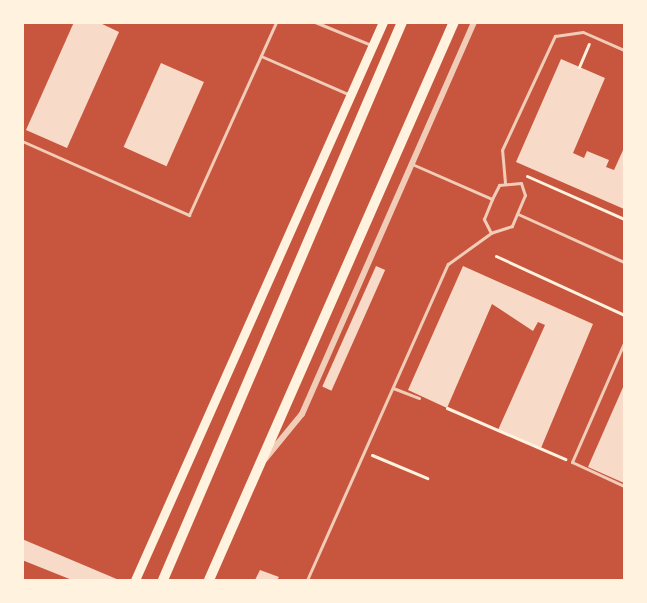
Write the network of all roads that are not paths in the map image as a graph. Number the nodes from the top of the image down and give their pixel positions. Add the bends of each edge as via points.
1 (276, 22) edge
2 (315, 22) edge
3 (383, 22) edge
4 (402, 22) edge
5 (454, 22) edge
6 (474, 22) edge
7 (372, 46) junction
8 (624, 51) edge
9 (261, 56) junction
10 (350, 96) junction
11 (22, 141) edge
12 (412, 164) junction
13 (505, 183) junction
14 (492, 200) junction
15 (518, 214) junction
16 (491, 233) junction
17 (624, 262) edge
18 (624, 343) edge
19 (393, 388) junction
20 (419, 398) dead end
21 (259, 467) junction
22 (624, 486) edge
23 (135, 580) edge
24 (163, 580) edge
25 (209, 580) edge
26 (307, 580) edge

1 - 9 lane
2 - 7 lane
3 - 7 main road
4 - 24 main road
5 - 21 main road
6 - 12 street
7 - 10 main road
8 - 13 lane via 592,36 569,31 547,49 502,150
9 - 10 lane
9 - 11 lane via 189,215
10 - 23 main road
12 - 14 lane
12 - 21 street via 302,414
13 - 14 lane
13 - 15 lane via 521,183
14 - 16 lane via 484,219
15 - 16 lane via 512,226
15 - 17 lane
16 - 19 lane via 448,264
18 - 22 lane via 572,462
19 - 20 lane
19 - 26 lane
21 - 25 main road

